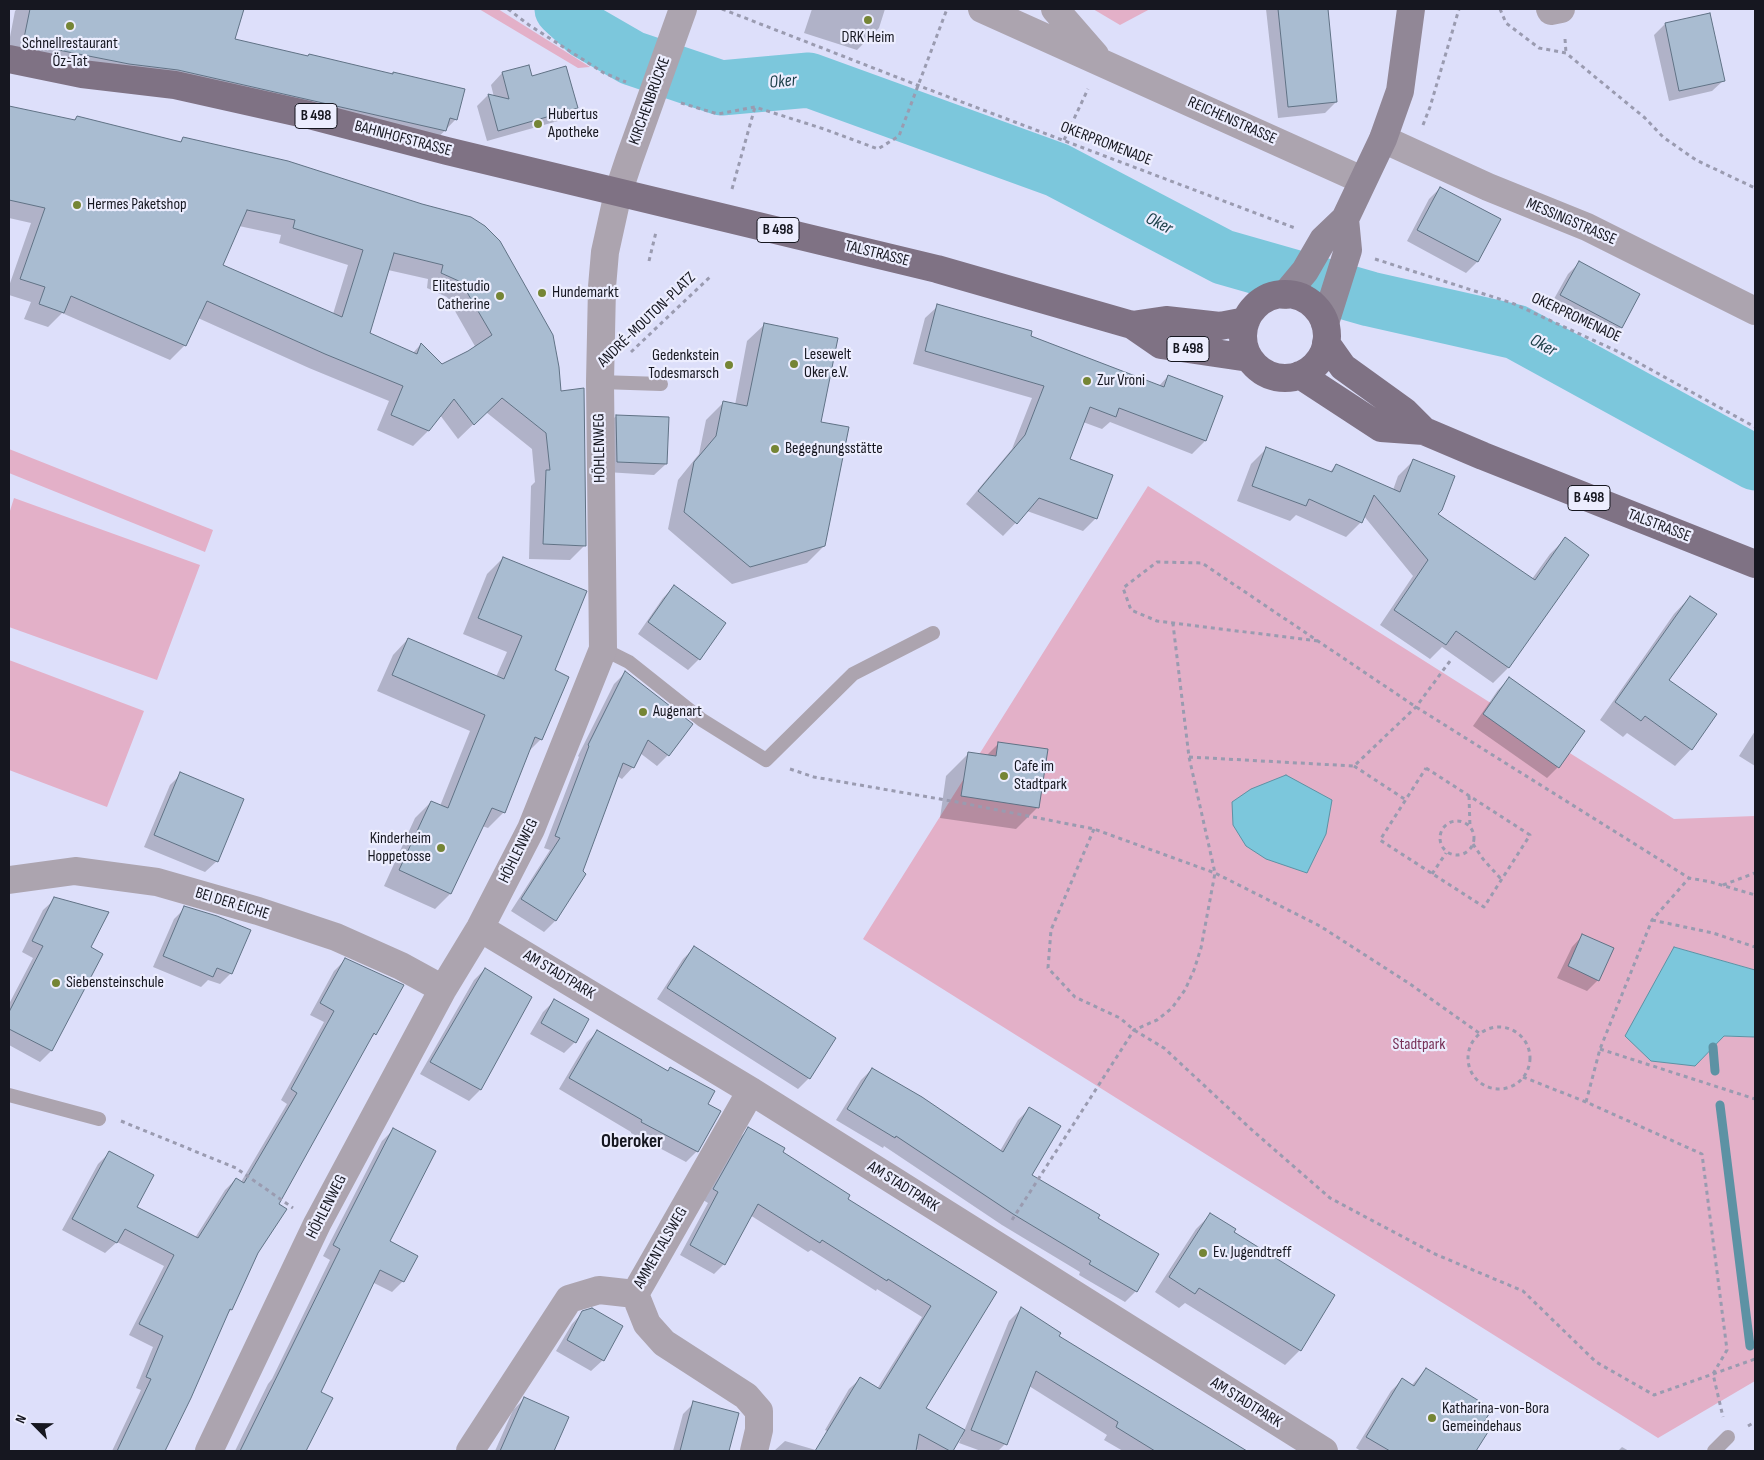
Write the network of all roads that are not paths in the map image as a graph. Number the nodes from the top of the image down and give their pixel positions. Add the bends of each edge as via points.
1 (683, 9) edge
2 (982, 9) edge
3 (1055, 9) edge
4 (1411, 9) edge
5 (1550, 9) edge
6 (1561, 9) edge
7 (9, 59) edge
8 (1101, 62) junction
9 (1383, 139) junction
10 (1362, 180) junction
11 (618, 193) junction
12 (1343, 223) junction
13 (1288, 291) junction
14 (1755, 311) edge
15 (1246, 321) junction
16 (1132, 325) junction
17 (1326, 327) junction
18 (1249, 358) junction
19 (1300, 375) junction
20 (600, 382) junction
21 (661, 384) dead end
22 (1424, 431) junction
23 (1755, 564) edge
24 (933, 633) dead end
25 (603, 649) junction
26 (9, 880) edge
27 (480, 928) junction
28 (442, 989) junction
29 (751, 1091) junction
30 (9, 1095) edge
31 (100, 1119) road end
32 (635, 1294) junction
33 (1728, 1437) road end
34 (209, 1451) edge
35 (470, 1451) edge
36 (754, 1451) edge
37 (1324, 1451) edge
38 (1714, 1451) edge

1 - 11 street, KIRCHENBRÜCKE via 661,101
2 - 8 street, REICHENSTRASSE
3 - 8 street, REICHENSTRASSE
4 - 9 main road via 1400,91
5 - 6 street
7 - 11 main road, BAHNHOFSTRASSE / B 498 via 82,74 175,84 309,114
8 - 10 street, REICHENSTRASSE
9 - 10 main road
9 - 14 street, MESSINGSTRASSE via 1587,227
10 - 12 main road
11 - 16 main road, TALSTRASSE / B 498 via 937,269
11 - 20 street, HÖHLENWEG via 602,287
12 - 13 main road via 1323,240 1305,271
12 - 17 main road via 1348,250
13 - 15 main road via 1260,303
13 - 17 main road, TALSTRASSE / B 498 via 1317,310
15 - 16 main road, TALSTRASSE / B 498 via 1220,326 1166,320
15 - 18 main road via 1244,337
16 - 18 main road, TALSTRASSE / B 498 via 1161,344
17 - 19 main road via 1320,359 1308,372
17 - 22 main road, TALSTRASSE / B 498 via 1344,367 1404,410
18 - 19 main road via 1272,376
19 - 22 main road, TALSTRASSE / B 498 via 1381,428
20 - 21 lane
20 - 25 street, HÖHLENWEG
22 - 23 main road, TALSTRASSE / B 498
24 - 25 lane via 853,674 766,760 702,720 628,662
25 - 27 street, HÖHLENWEG via 531,829
26 - 28 street, BEI DER EICHE via 76,871 157,882 336,937 401,966
27 - 28 street, HÖHLENWEG
27 - 29 street, AM STADTPARK
28 - 34 street, HÖHLENWEG via 317,1224
29 - 32 street, AMMENTALSWEG
29 - 37 street, AM STADTPARK
30 - 31 lane
32 - 35 street, AMMENTALSWEG via 599,1290 569,1299
32 - 36 street via 647,1324 664,1343 746,1396 758,1410 759,1430
33 - 38 lane

